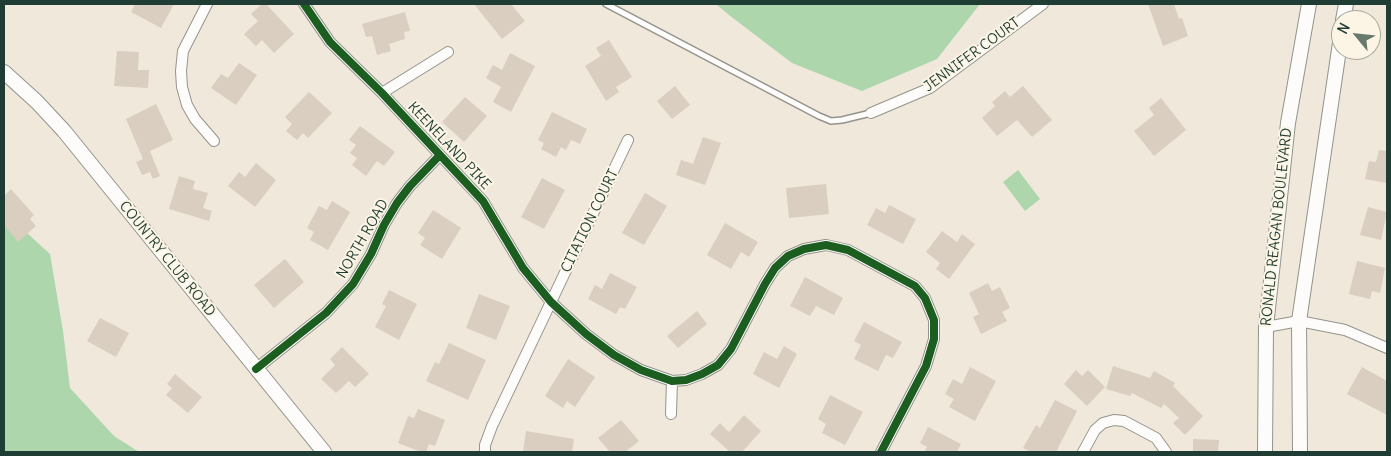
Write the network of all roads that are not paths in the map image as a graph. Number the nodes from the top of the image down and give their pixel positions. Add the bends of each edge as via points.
1 (207, 4) edge
2 (304, 4) edge
3 (606, 4) edge
4 (1042, 4) edge
5 (1309, 4) edge
6 (448, 52) dead end
7 (1337, 60) edge
8 (4, 72) edge
9 (382, 93) junction
10 (871, 113) joint
11 (628, 140) dead end
12 (214, 141) dead end
13 (440, 155) junction
14 (551, 302) junction
15 (1298, 321) junction
16 (1266, 327) junction
17 (1387, 348) edge
18 (256, 369) junction
19 (672, 380) junction
20 (671, 414) dead end
21 (324, 452) edge
22 (485, 452) edge
23 (881, 452) edge
24 (1083, 452) edge
25 (1166, 452) edge
26 (1265, 452) edge
27 (1300, 452) edge

1 - 12 street via 184,51 181,71 187,105
2 - 9 street, KEENELAND PIKE via 330,42
3 - 10 lane via 831,121
4 - 10 street, JENNIFER COURT via 930,88
5 - 16 main road, RONALD REAGAN BOULEVARD via 1288,123
6 - 9 street
7 - 15 main road
8 - 18 main road, COUNTRY CLUB ROAD via 64,132
9 - 13 street, KEENELAND PIKE
11 - 14 street, CITATION COURT
13 - 14 street, KEENELAND PIKE via 483,201 523,268
13 - 18 street, NORTH ROAD via 397,203 353,284 326,313
14 - 19 street, KEENELAND PIKE via 614,355 641,370
14 - 22 street via 492,426
15 - 16 street
15 - 17 street via 1345,330
15 - 27 main road
16 - 26 main road, RONALD REAGAN BOULEVARD
18 - 21 main road, COUNTRY CLUB ROAD
19 - 20 street
19 - 23 street, KEENELAND PIKE via 686,380 718,365 731,349 775,268 788,256 826,245 848,250 915,286 925,298 934,320 934,339 926,366
24 - 25 street via 1095,430 1114,420 1124,421 1156,438

